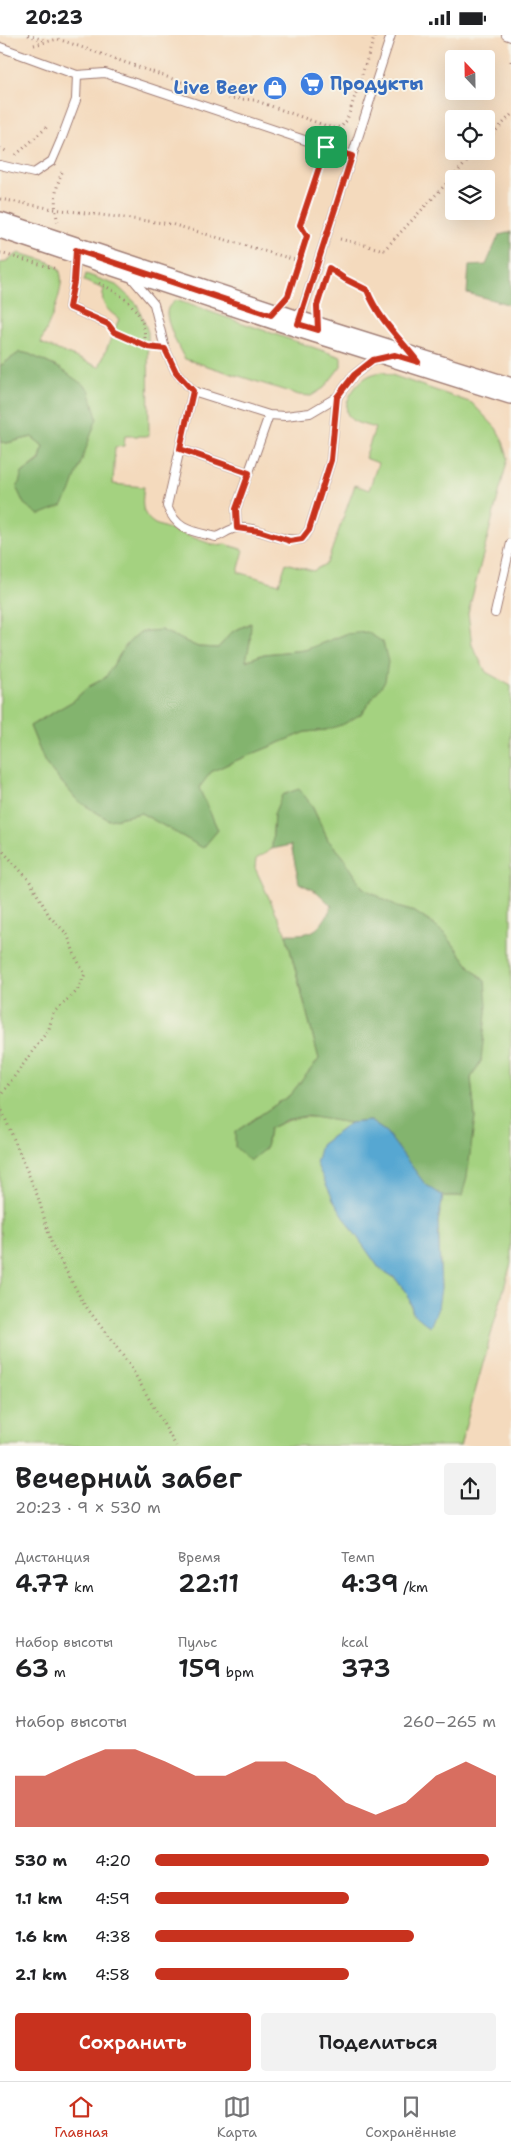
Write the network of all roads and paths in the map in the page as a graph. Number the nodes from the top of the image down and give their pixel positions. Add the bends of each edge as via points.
1 (28, 35) edge
2 (375, 35) edge
3 (391, 35) edge
4 (506, 35) edge
5 (511, 37) edge
6 (48, 41) junction
7 (31, 46) dead end
8 (0, 47) edge
9 (77, 75) junction
10 (211, 93) dead end
11 (220, 96) dead end
12 (511, 115) edge
13 (47, 127) dead end
14 (332, 128) junction
15 (495, 132) edge
16 (326, 147) junction
17 (0, 149) edge
18 (352, 156) junction
19 (469, 160) edge
20 (0, 165) edge
21 (64, 166) dead end
22 (0, 199) edge
23 (54, 209) junction
24 (0, 225) edge
25 (59, 227) dead end
26 (336, 246) dead end
27 (76, 250) junction
28 (110, 261) junction
29 (298, 261) junction
30 (332, 261) dead end
31 (329, 268) junction
32 (326, 278) dead end
33 (271, 315) junction
34 (108, 324) joint
35 (298, 324) junction
36 (394, 344) junction
37 (165, 349) junction
38 (193, 391) junction
39 (511, 391) edge
40 (337, 397) junction
41 (269, 415) junction
42 (180, 449) junction
43 (249, 473) junction
44 (237, 528) junction
45 (511, 543) edge
46 (495, 613) dead end
47 (0, 848) edge
48 (0, 1096) edge
49 (0, 1106) edge
50 (176, 1446) edge

1 - 6 path
2 - 14 path via 346,120 340,127
3 - 18 lane
4 - 5 lane
6 - 7 path
6 - 10 path via 58,39
8 - 9 lane
9 - 16 lane via 104,73
9 - 20 lane via 76,100 52,161 34,173
11 - 14 path via 254,100
12 - 15 path
13 - 17 path via 16,155
14 - 16 path
16 - 18 lane
16 - 29 path via 300,225 307,236
18 - 35 lane
19 - 26 path via 384,250 339,238
21 - 23 path
22 - 23 path
23 - 25 path
23 - 29 path via 171,223
24 - 27 main road
27 - 28 main road
27 - 34 lane via 69,307
28 - 33 main road
28 - 37 lane via 122,268 154,304
29 - 33 path via 288,296
30 - 31 path
31 - 32 path
31 - 36 path via 367,290
33 - 35 main road
34 - 37 path via 114,332 148,347
35 - 36 main road
36 - 39 main road
36 - 40 lane via 354,375
37 - 38 lane via 176,372
38 - 41 lane
38 - 42 lane
40 - 41 lane via 310,413
40 - 44 lane via 331,460 309,530 302,539 290,541
41 - 43 lane
42 - 43 lane
42 - 44 lane via 167,506 172,519 181,527 216,537
43 - 44 lane via 236,509
45 - 46 lane
47 - 48 path via 29,880 50,917 67,934 85,974 77,991 53,1013 49,1029
49 - 50 path via 38,1197 52,1245 84,1304 129,1364

